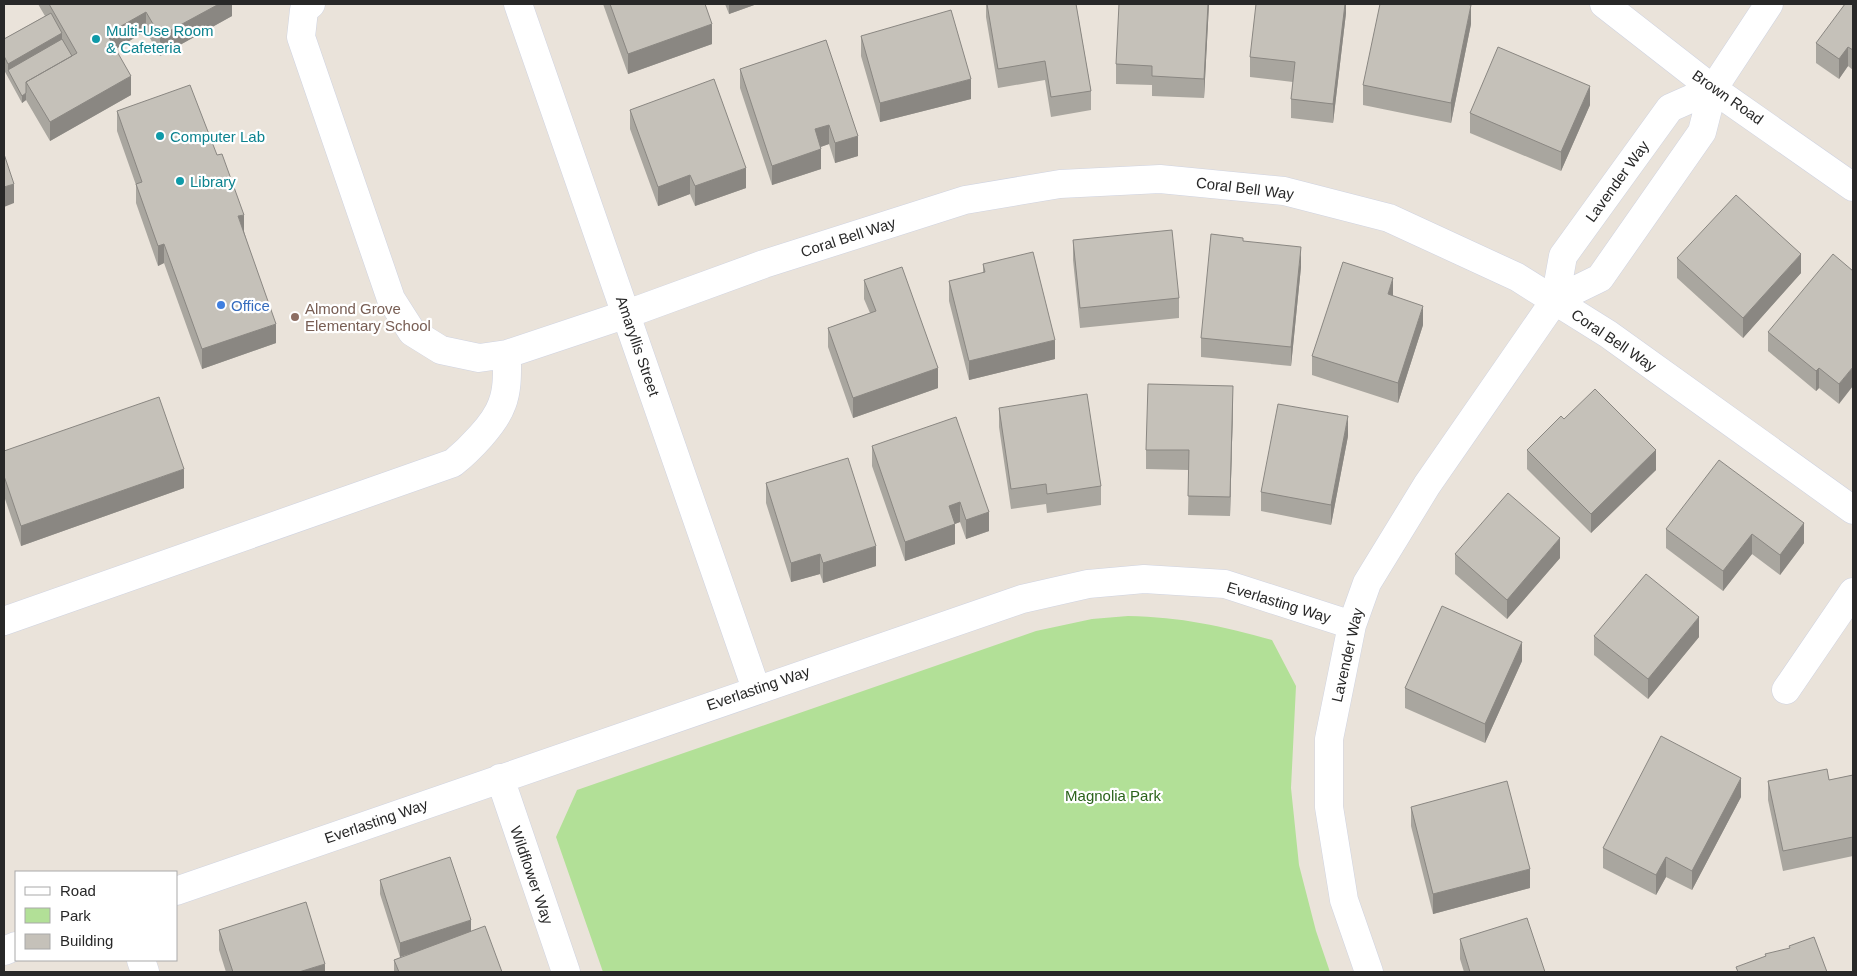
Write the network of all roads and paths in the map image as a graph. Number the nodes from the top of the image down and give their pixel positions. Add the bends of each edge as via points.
1 (311, 4) edge
2 (518, 4) edge
3 (1604, 4) edge
4 (1769, 4) edge
5 (1713, 88) junction
6 (1853, 187) edge
7 (1555, 300) junction
8 (627, 314) junction
9 (507, 354) junction
10 (1853, 510) edge
11 (1853, 592) edge
12 (4, 621) edge
13 (1352, 625) junction
14 (756, 689) junction
15 (1786, 690) dead end
16 (500, 778) junction
17 (178, 890) edge
18 (566, 972) edge
19 (1369, 972) edge

1 - 9 street, Coral Bell Way via 304,10 301,36 391,299 412,332 441,350 479,358
2 - 8 street, Amaryllis Street
3 - 5 street, Brown Road
4 - 5 street, Lavender Way
5 - 6 street, Brown Road
5 - 7 street, Lavender Way via 1702,132 1600,278
5 - 7 street, Lavender Way via 1670,108 1563,256
7 - 8 street, Coral Bell Way via 1507,271 1389,218 1284,191 1160,179 1060,184 965,200 764,264
7 - 10 street, Coral Bell Way via 1768,447
7 - 13 street, Lavender Way via 1422,493 1367,583
8 - 9 street, Coral Bell Way
8 - 14 street, Amaryllis Street
9 - 12 street via 502,405 472,448 453,463
11 - 15 street
13 - 14 street, Everlasting Way via 1225,584 1144,579 1088,584 1022,598
13 - 19 street, Lavender Way via 1329,739 1329,807 1344,900
14 - 16 street, Everlasting Way
16 - 17 street, Everlasting Way
16 - 18 street, Wildflower Way

